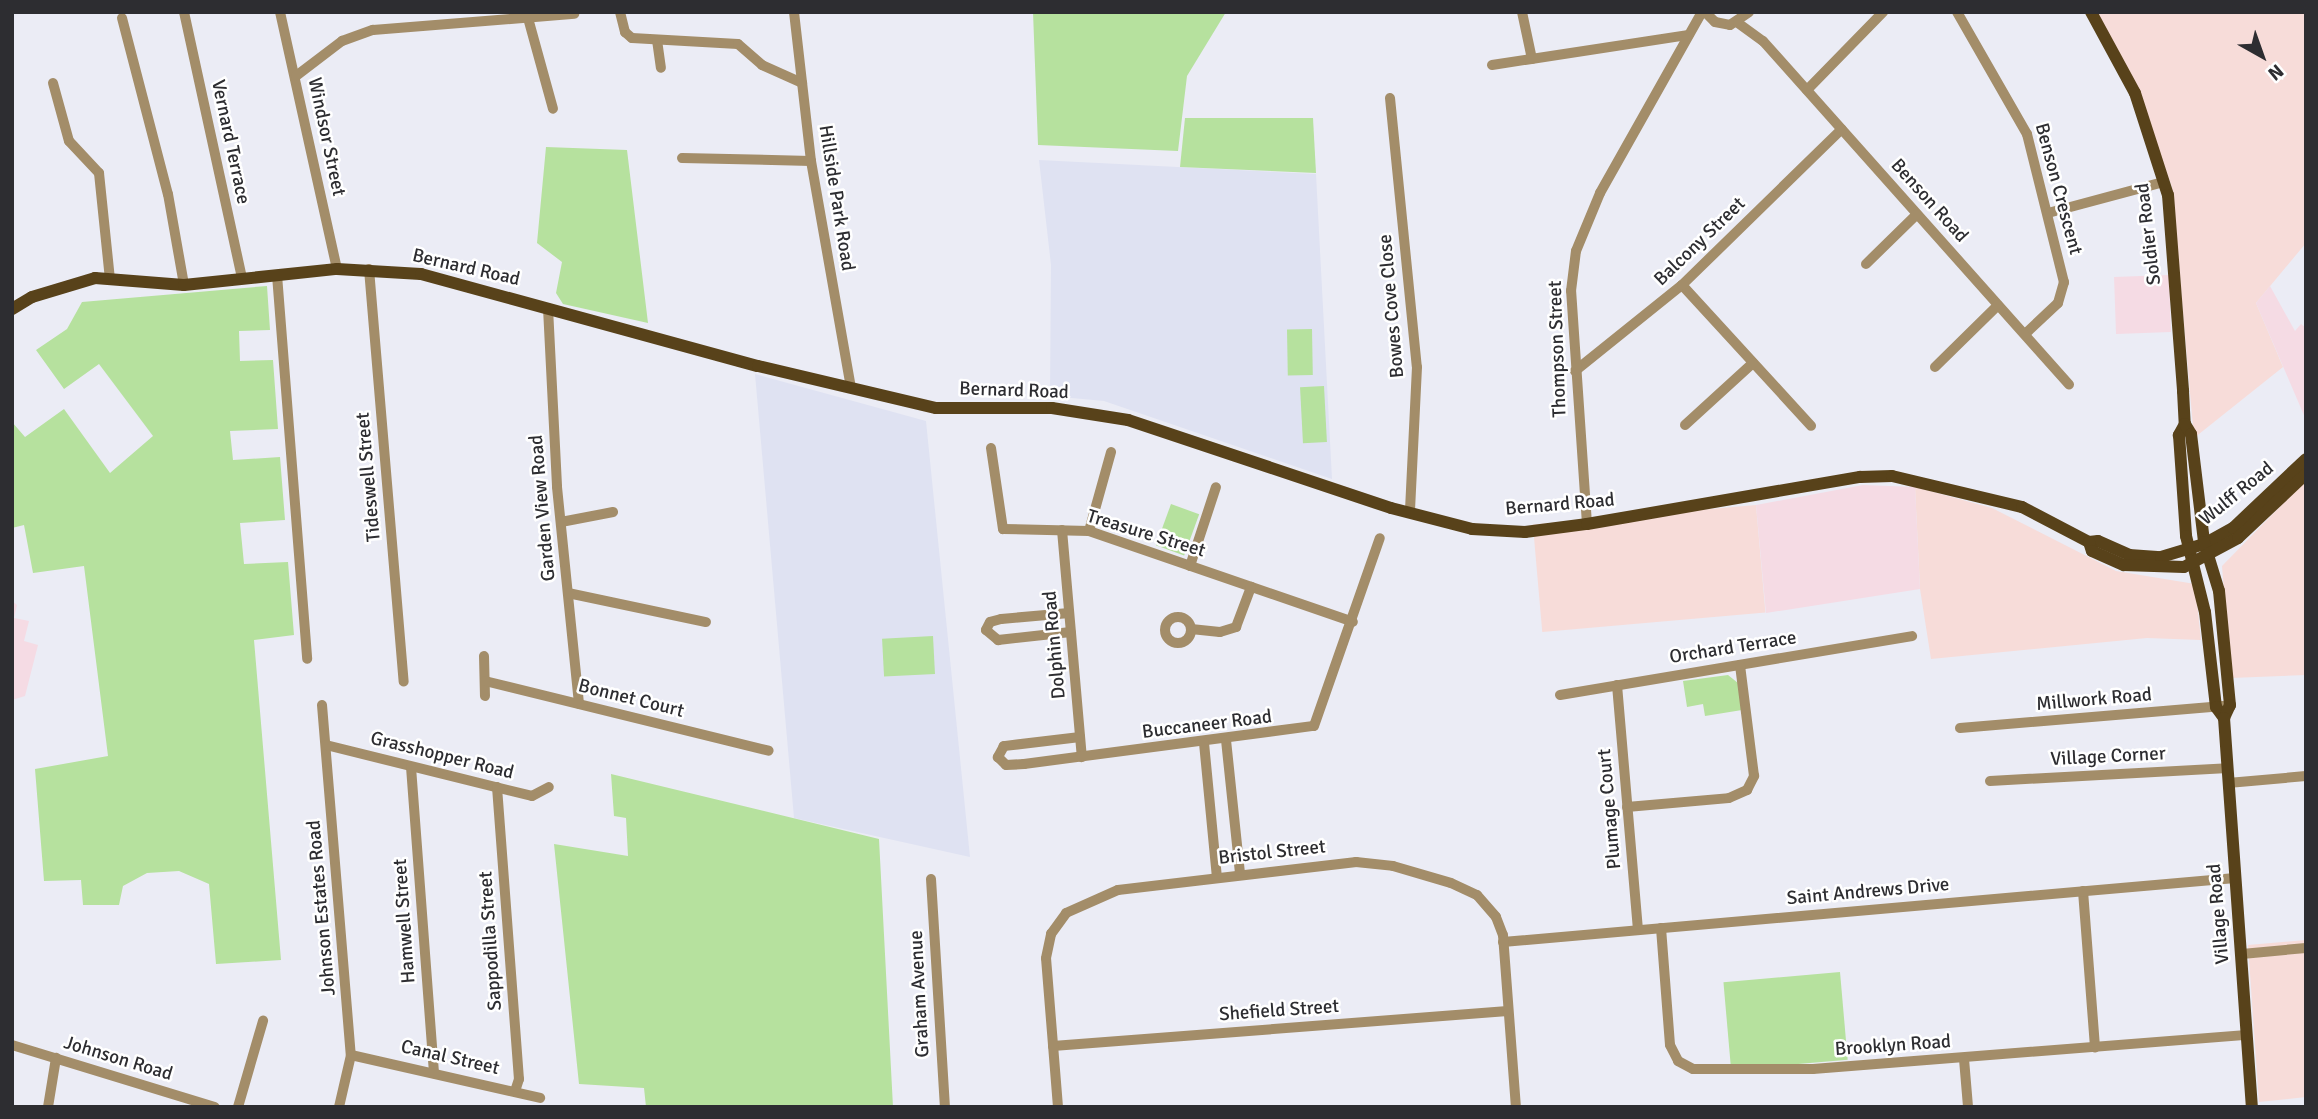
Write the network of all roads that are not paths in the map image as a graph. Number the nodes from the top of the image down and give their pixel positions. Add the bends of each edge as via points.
1 (184, 12) edge
2 (281, 12) edge
3 (620, 12) edge
4 (794, 12) edge
5 (1522, 12) edge
6 (1704, 12) edge
7 (1749, 12) edge
8 (1883, 12) edge
9 (1957, 12) edge
10 (2091, 12) edge
11 (574, 13) edge
12 (468, 16) edge
13 (122, 18) dead end
14 (528, 18) junction
15 (1715, 22) junction
16 (1738, 23) junction
17 (1690, 34) junction
18 (656, 40) junction
19 (1763, 41) junction
20 (1532, 58) junction
21 (1492, 65) dead end
22 (661, 68) dead end
23 (296, 76) junction
24 (53, 83) dead end
25 (802, 83) junction
26 (1807, 90) junction
27 (1390, 98) dead end
28 (553, 109) dead end
29 (1842, 130) junction
30 (682, 158) dead end
31 (811, 161) junction
32 (2164, 182) junction
33 (2048, 213) junction
34 (1917, 214) junction
35 (1866, 264) dead end
36 (337, 269) junction
37 (369, 269) junction
38 (277, 275) junction
39 (242, 278) junction
40 (110, 279) junction
41 (184, 285) junction
42 (1682, 285) junction
43 (1998, 305) junction
44 (548, 308) junction
45 (12, 309) edge
46 (2025, 334) junction
47 (1753, 363) junction
48 (1935, 367) dead end
49 (1575, 371) junction
50 (2069, 384) dead end
51 (850, 388) junction
52 (2185, 424) junction
53 (1685, 425) dead end
54 (1811, 426) dead end
55 (990, 449) dead end
56 (1111, 452) dead end
57 (2306, 459) edge
58 (2306, 474) edge
59 (1216, 487) dead end
60 (613, 513) dead end
61 (1409, 513) junction
62 (561, 522) junction
63 (1587, 524) junction
64 (1062, 530) junction
65 (1089, 531) junction
66 (1380, 538) dead end
67 (2088, 542) junction
68 (2188, 550) junction
69 (2206, 551) junction
70 (2193, 564) junction
71 (1190, 566) junction
72 (1251, 587) junction
73 (568, 593) junction
74 (1069, 613) junction
75 (706, 622) dead end
76 (1353, 622) junction
77 (1191, 629) dead end
78 (1071, 632) junction
79 (1912, 636) dead end
80 (484, 656) dead end
81 (307, 659) dead end
82 (1740, 665) junction
83 (485, 681) junction
84 (404, 682) dead end
85 (1617, 685) junction
86 (1560, 695) dead end
87 (485, 696) dead end
88 (579, 704) junction
89 (322, 705) dead end
90 (2230, 705) junction
91 (2216, 707) junction
92 (2224, 718) junction
93 (1960, 728) dead end
94 (1080, 737) junction
95 (1226, 740) junction
96 (1204, 743) junction
97 (326, 745) junction
98 (769, 751) dead end
99 (1082, 757) junction
100 (411, 767) junction
101 (2228, 768) junction
102 (2306, 776) edge
103 (1990, 781) dead end
104 (2228, 783) junction
105 (497, 787) junction
106 (549, 787) dead end
107 (1627, 807) junction
108 (1240, 874) junction
109 (1217, 877) junction
110 (2235, 878) junction
111 (931, 879) dead end
112 (2083, 891) junction
113 (1661, 928) junction
114 (1638, 930) junction
115 (1503, 942) junction
116 (2306, 948) edge
117 (2242, 954) junction
118 (1508, 1011) junction
119 (263, 1021) dead end
120 (2247, 1035) junction
121 (12, 1045) edge
122 (1053, 1046) junction
123 (2095, 1048) junction
124 (351, 1055) junction
125 (56, 1058) junction
126 (1964, 1059) junction
127 (434, 1073) junction
128 (515, 1091) junction
129 (540, 1098) dead end
130 (48, 1107) edge
131 (215, 1107) edge
132 (238, 1107) edge
133 (340, 1107) edge
134 (945, 1107) edge
135 (1058, 1107) edge
136 (1516, 1107) edge
137 (1968, 1107) edge
138 (2252, 1107) edge

1 - 39 street, Vernard Terrace
2 - 23 street, Windsor Street
3 - 18 street via 625,32 632,38
4 - 25 street, Hillside Park Road
5 - 20 street
6 - 15 street
6 - 17 street, Thompson Street
7 - 16 street
7 - 19 street
8 - 26 street
9 - 33 street, Benson Crescent via 2027,134
10 - 32 main road, Soldier Road via 2136,96
11 - 14 street
12 - 14 street
12 - 23 street via 360,33
13 - 41 street via 168,194
14 - 28 street
15 - 16 street
15 - 17 street
16 - 19 street
17 - 20 street
17 - 49 street, Thompson Street via 1600,192 1581,235 1571,291
18 - 22 street
18 - 25 street via 738,44 773,72
19 - 26 street, Benson Road
20 - 21 street
23 - 36 street, Windsor Street
24 - 40 street via 69,141 99,173
25 - 31 street, Hillside Park Road
26 - 29 street, Benson Road
27 - 61 street, Bowes Cove Close via 1417,367
29 - 34 street, Benson Road
29 - 42 street, Balcony Street
30 - 31 street
31 - 51 street, Hillside Park Road
32 - 33 street
32 - 52 main road, Soldier Road
33 - 46 street, Benson Crescent via 2064,290 2058,303
34 - 35 street
34 - 43 street, Benson Road
36 - 37 main road, Bernard Road
36 - 38 main road, Bernard Road
37 - 44 main road, Bernard Road via 421,274
37 - 84 street, Tideswell Street
38 - 39 main road, Bernard Road
38 - 81 street
39 - 41 main road, Bernard Road
40 - 41 main road, Bernard Road
40 - 45 main road, Bernard Road via 63,287
42 - 47 street
42 - 49 street, Balcony Street
43 - 46 street, Benson Road
43 - 48 street
44 - 51 main road, Bernard Road
44 - 62 street, Garden View Road
46 - 50 street, Benson Road
47 - 53 street
47 - 54 street
49 - 63 street, Thompson Street
51 - 61 main road, Bernard Road via 936,408 1052,408 1128,421
52 - 68 main road, Soldier Road via 2179,435
52 - 69 main road, Soldier Road via 2191,434
55 - 64 street, Treasure Street via 1000,527 1007,531
56 - 65 street
57 - 69 main road, Wulff Road
58 - 69 main road, Wulff Road via 2238,538
59 - 71 street
60 - 62 street
61 - 63 main road, Bernard Road via 1472,529 1525,531
62 - 73 street, Garden View Road
63 - 67 main road, Bernard Road via 1860,477 1892,476 2022,507
64 - 65 street, Treasure Street
64 - 74 street, Dolphin Road
65 - 71 street, Treasure Street
66 - 76 street, Buccaneer Road
67 - 68 main road, Bernard Road via 2098,541 2141,557
67 - 70 main road, Bernard Road via 2092,551 2124,565 2164,570
68 - 69 main road, Wulff Road
68 - 70 main road
69 - 70 main road, Wulff Road
69 - 90 main road via 2219,591
70 - 91 main road via 2205,612
71 - 72 street, Treasure Street
72 - 76 street, Treasure Street
72 - 77 street via 1236,627 1220,632
73 - 75 street
73 - 88 street, Garden View Road
74 - 78 street, Dolphin Road
74 - 78 street via 995,620 986,630 998,640
76 - 95 street, Buccaneer Road via 1314,726
78 - 94 street, Dolphin Road
79 - 82 street, Orchard Terrace
80 - 83 street
82 - 85 street, Orchard Terrace
82 - 107 street via 1754,776 1747,790 1729,798
83 - 87 street
83 - 88 street, Bonnet Court
85 - 86 street, Orchard Terrace
85 - 107 street, Plumage Court
88 - 98 street, Bonnet Court
89 - 97 street, Johnson Estates Road
90 - 91 street, Millwork Road
90 - 92 main road, Village Road
91 - 92 main road
91 - 93 street, Millwork Road
92 - 101 main road, Village Road
94 - 99 street, Dolphin Road
94 - 99 street, Buccaneer Road via 1004,746 998,757 1006,765
95 - 96 street, Buccaneer Road
95 - 108 street
96 - 99 street, Buccaneer Road
96 - 109 street
97 - 100 street, Grasshopper Road
97 - 124 street, Johnson Estates Road
100 - 105 street, Grasshopper Road
100 - 127 street, Hamwell Street
101 - 103 street, Village Corner
101 - 104 main road, Village Road
102 - 104 street
104 - 110 main road, Village Road
105 - 106 street, Grasshopper Road via 532,796
105 - 128 street, Sappodilla Street via 519,1079
107 - 114 street, Plumage Court
108 - 109 street, Bristol Street
108 - 115 street, Bristol Street via 1356,862 1422,873 1477,895 1496,917
109 - 122 street, Bristol Street via 1118,890 1083,902 1055,926 1046,958
110 - 112 street, Saint Andrews Drive
110 - 117 main road, Village Road
111 - 134 street, Graham Avenue
112 - 113 street, Saint Andrews Drive
112 - 123 street
113 - 114 street, Saint Andrews Drive
113 - 126 street, Brooklyn Road via 1668,1039 1674,1056 1687,1068 1813,1069
114 - 115 street, Saint Andrews Drive
115 - 118 street, Bristol Street
116 - 117 street
117 - 120 main road, Village Road
118 - 122 street, Shefield Street
118 - 136 street, Bristol Street
119 - 132 street
120 - 123 street, Brooklyn Road
120 - 138 main road, Village Road
121 - 125 street, Johnson Road
122 - 135 street
123 - 126 street, Brooklyn Road
124 - 127 street, Canal Street
124 - 133 street, Johnson Estates Road
125 - 130 street
125 - 131 street, Johnson Road
126 - 137 street
127 - 128 street, Canal Street
128 - 129 street, Canal Street

